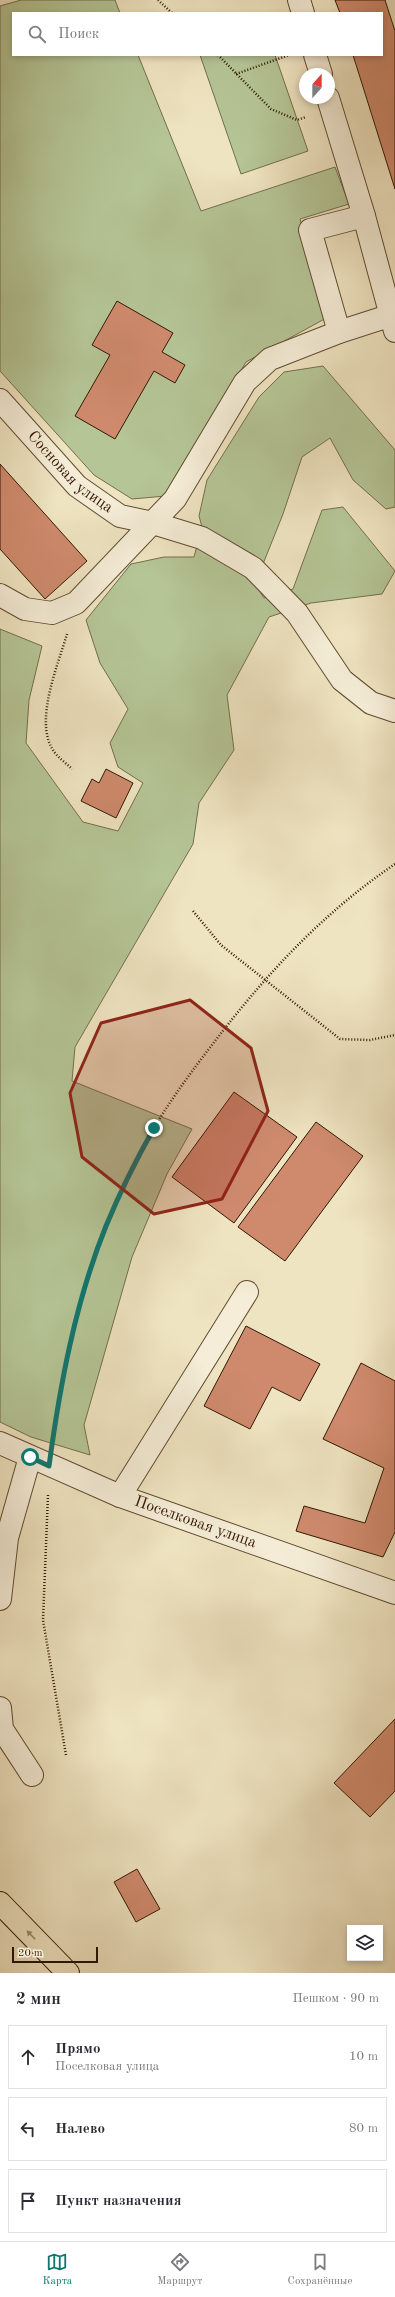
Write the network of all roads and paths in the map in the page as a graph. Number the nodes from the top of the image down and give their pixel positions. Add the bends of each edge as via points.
1 (158, 0) edge
2 (299, 0) edge
3 (171, 12) edge
4 (303, 12) edge
5 (219, 56) edge
6 (286, 56) edge
7 (315, 56) edge
8 (319, 68) edge
9 (236, 74) junction
10 (330, 104) edge
11 (297, 120) dead end
12 (364, 216) junction
13 (393, 320) edge
14 (339, 332) junction
15 (0, 400) edge
16 (153, 523) junction
17 (0, 594) edge
18 (76, 603) junction
19 (395, 711) edge
20 (72, 769) dead end
21 (395, 864) edge
22 (192, 911) dead end
23 (265, 979) junction
24 (395, 1035) edge
25 (247, 1292) dead end
26 (0, 1443) edge
27 (30, 1457) junction
28 (49, 1466) junction
29 (120, 1496) junction
30 (395, 1593) edge
31 (0, 1599) edge
32 (0, 1708) edge
33 (66, 1754) dead end
34 (32, 1776) dead end
35 (0, 1903) edge
36 (68, 1973) edge

1 - 3 path
2 - 4 street
5 - 9 path
6 - 9 path
7 - 8 street
9 - 11 path via 271,109
10 - 12 street
12 - 13 street
12 - 14 street via 310,230
13 - 14 street
14 - 16 street via 270,359 245,382 175,499
15 - 16 street, Сосновая улица via 77,486 120,516
16 - 18 street
16 - 19 street, Сосновая улица via 202,538 253,568 297,613 342,680 371,703
17 - 18 street via 25,609 52,612
18 - 20 path via 48,701 45,731 53,750
21 - 23 path via 363,886 322,920
22 - 23 path via 221,945
23 - 24 path via 340,1039 370,1040
23 - 28 path via 184,1083 154,1128 126,1180 105,1228 84,1291 64,1369
25 - 29 street
26 - 27 street, Поселковая улица
27 - 28 street, Поселковая улица
27 - 31 street via 7,1538
28 - 29 street, Поселковая улица
28 - 33 path via 43,1620
29 - 30 street, Поселковая улица
32 - 34 street via 2,1728
36 -> 35 highway

